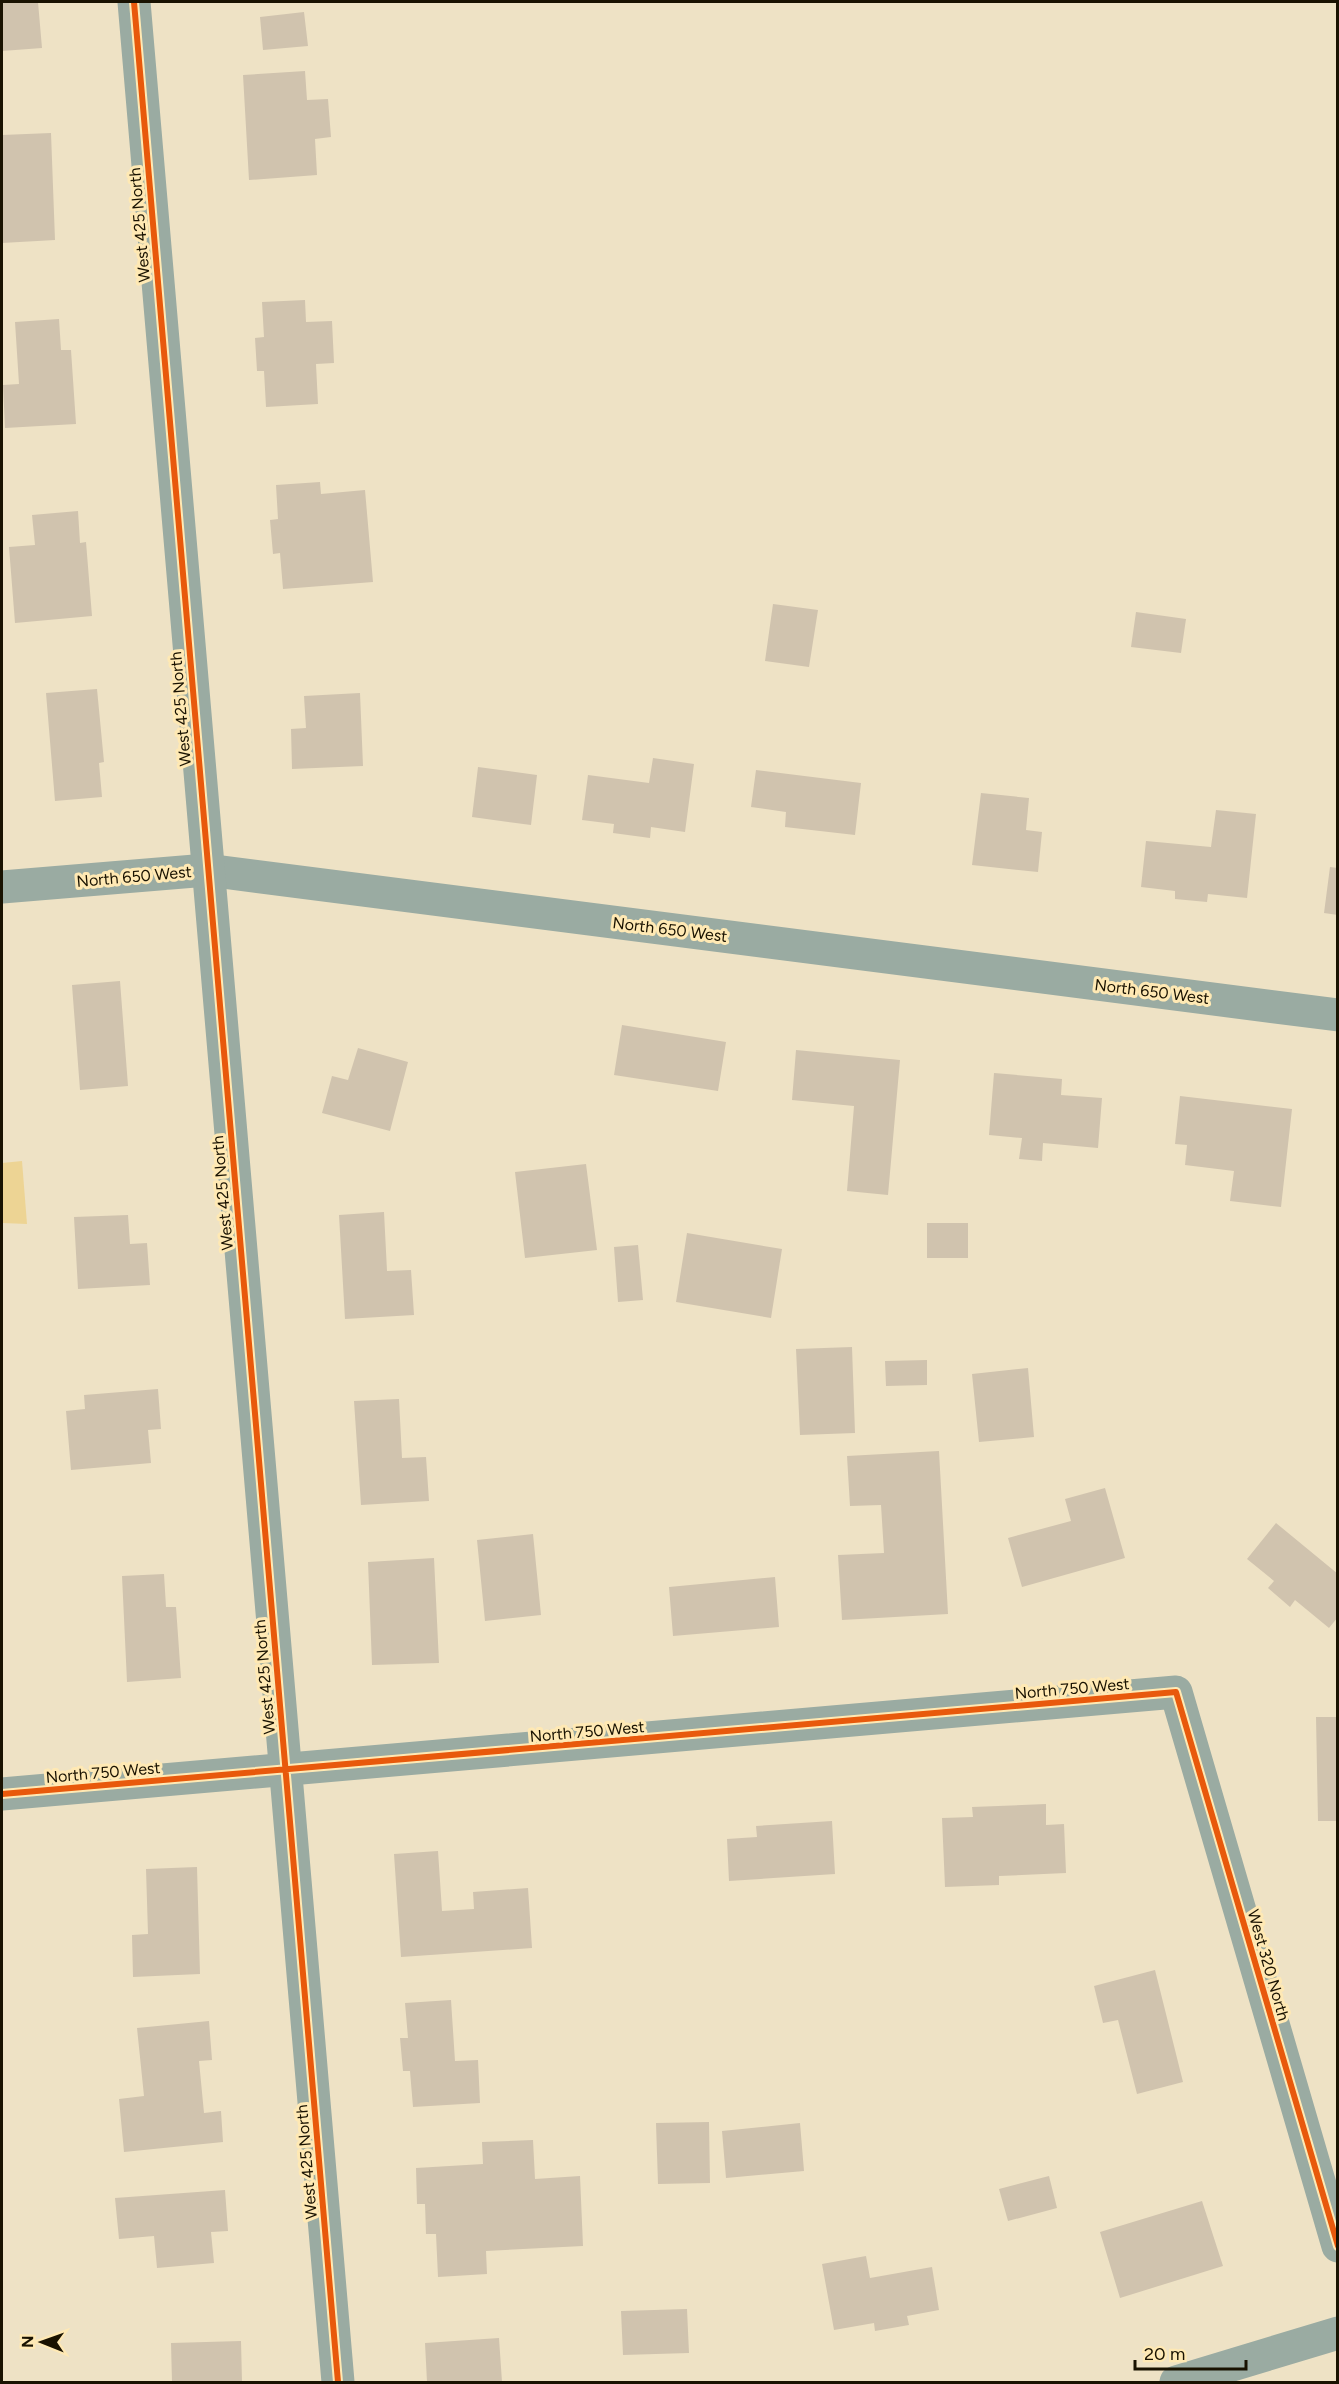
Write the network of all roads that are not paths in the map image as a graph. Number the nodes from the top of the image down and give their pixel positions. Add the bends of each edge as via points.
1 (134, 2) edge
2 (207, 870) junction
3 (2, 887) edge
4 (1338, 1015) edge
5 (1176, 1692) joint
6 (286, 1771) junction
7 (2, 1794) edge
8 (1338, 2246) edge
9 (1338, 2333) edge
10 (338, 2382) edge
11 (1176, 2382) edge

1 - 2 street, West 425 North
2 - 3 street, North 650 West
2 - 4 street, North 650 West
2 - 6 street, West 425 North
5 - 6 street, North 750 West
5 - 8 street, West 320 North
6 - 7 street, North 750 West
6 - 10 street, West 425 North
9 - 11 street

